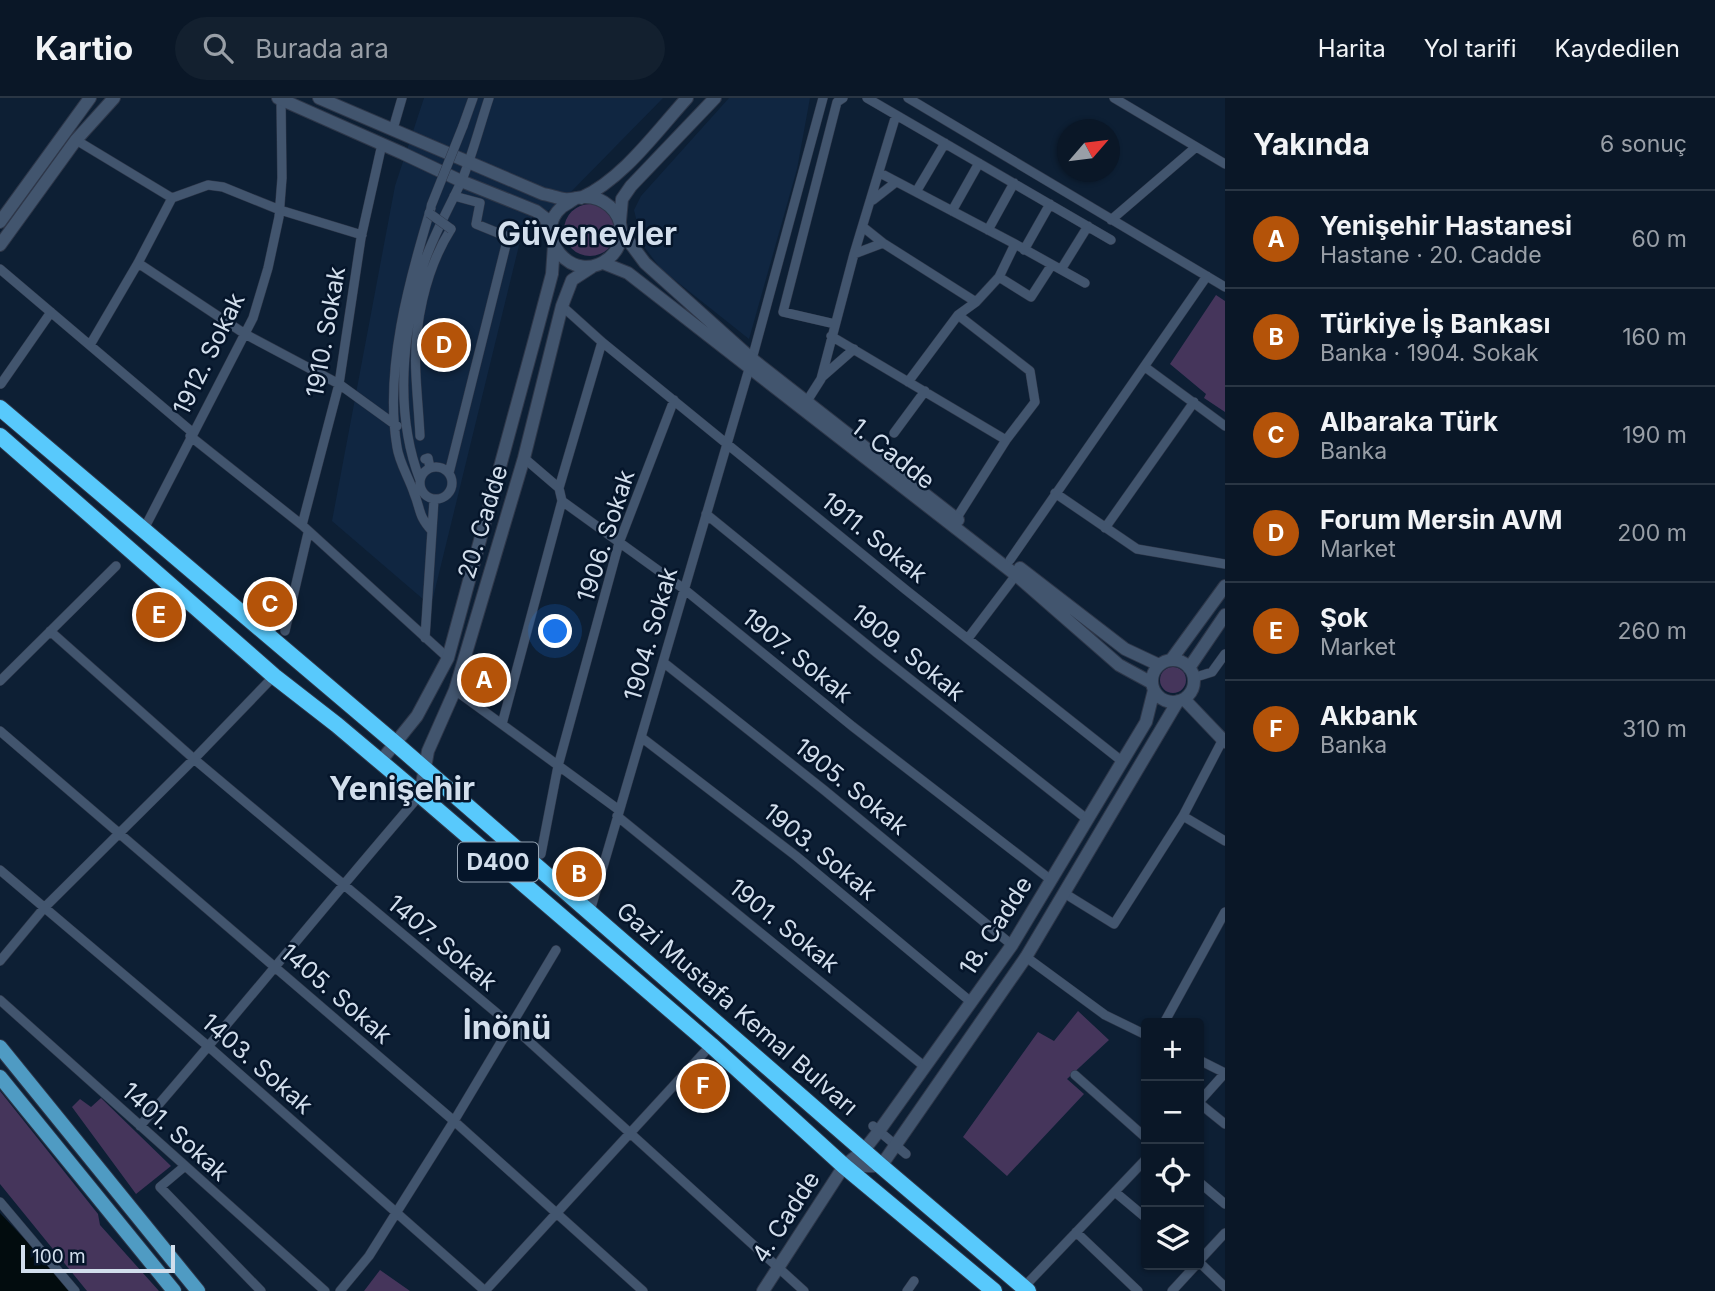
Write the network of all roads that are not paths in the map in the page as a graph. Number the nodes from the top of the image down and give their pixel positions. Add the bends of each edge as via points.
1 (90, 98) edge
2 (114, 98) edge
3 (319, 98) edge
4 (402, 98) edge
5 (473, 98) edge
6 (489, 98) edge
7 (687, 98) edge
8 (715, 98) edge
9 (823, 98) edge
10 (843, 98) edge
11 (867, 98) edge
12 (908, 98) edge
13 (1114, 98) edge
14 (279, 99) edge
15 (896, 115) junction
16 (393, 129) junction
17 (76, 140) junction
18 (945, 143) junction
19 (382, 144) junction
20 (1196, 146) junction
21 (469, 161) junction
22 (979, 163) junction
23 (1225, 164) edge
24 (880, 173) junction
25 (461, 181) junction
26 (896, 182) junction
27 (1014, 183) junction
28 (916, 192) junction
29 (454, 196) junction
30 (172, 198) junction
31 (578, 198) junction
32 (871, 201) junction
33 (1050, 204) junction
34 (280, 209) junction
35 (430, 209) junction
36 (951, 211) junction
37 (1111, 220) junction
38 (0, 222) edge
39 (1088, 226) junction
40 (621, 227) junction
41 (863, 227) junction
42 (988, 230) junction
43 (362, 235) junction
44 (553, 239) junction
45 (1111, 240) dead end
46 (883, 243) junction
47 (1015, 244) junction
48 (0, 245) edge
49 (1024, 250) junction
50 (854, 254) junction
51 (138, 263) junction
52 (598, 265) junction
53 (1051, 266) junction
54 (1062, 268) junction
55 (0, 269) edge
56 (1207, 276) junction
57 (999, 277) junction
58 (1086, 283) dead end
59 (1225, 287) edge
60 (976, 302) junction
61 (562, 306) junction
62 (51, 312) junction
63 (958, 315) junction
64 (835, 324) junction
65 (245, 334) junction
66 (831, 336) junction
67 (602, 342) junction
68 (90, 345) junction
69 (854, 349) junction
70 (751, 364) junction
71 (1145, 367) junction
72 (821, 379) junction
73 (908, 382) junction
74 (1, 384) edge
75 (339, 384) junction
76 (925, 391) junction
77 (674, 400) junction
78 (807, 401) junction
79 (1194, 402) junction
80 (0, 408) edge
81 (396, 425) junction
82 (1225, 426) edge
83 (406, 432) junction
84 (894, 433) dead end
85 (191, 434) junction
86 (0, 436) edge
87 (420, 436) dead end
88 (1006, 440) junction
89 (727, 444) junction
90 (425, 458) dead end
91 (524, 458) junction
92 (430, 468) junction
93 (449, 473) junction
94 (420, 480) junction
95 (559, 488) junction
96 (1055, 494) junction
97 (434, 500) junction
98 (562, 501) junction
99 (706, 514) junction
100 (956, 519) junction
101 (1105, 528) junction
102 (305, 529) junction
103 (143, 531) junction
104 (432, 531) junction
105 (619, 543) junction
106 (1010, 560) junction
107 (1225, 564) edge
108 (116, 566) dead end
109 (1016, 575) junction
110 (1225, 586) edge
111 (684, 589) junction
112 (1225, 615) edge
113 (50, 631) junction
114 (285, 631) dead end
115 (969, 637) junction
116 (425, 638) junction
117 (1225, 654) edge
118 (448, 658) junction
119 (663, 662) junction
120 (1165, 663) junction
121 (1191, 673) junction
122 (274, 676) junction
123 (0, 681) edge
124 (1153, 687) junction
125 (455, 690) junction
126 (1181, 700) junction
127 (502, 724) junction
128 (0, 731) edge
129 (641, 737) junction
130 (1224, 742) edge
131 (396, 744) junction
132 (194, 759) junction
133 (380, 762) junction
134 (1123, 762) junction
135 (558, 766) junction
136 (423, 768) junction
137 (420, 795) junction
138 (618, 813) junction
139 (1183, 816) junction
140 (1088, 820) junction
141 (118, 834) junction
142 (1225, 841) edge
143 (541, 855) dead end
144 (0, 870) edge
145 (1051, 880) junction
146 (343, 884) junction
147 (1064, 893) junction
148 (44, 908) junction
149 (590, 911) junction
150 (1225, 912) edge
151 (1012, 945) junction
152 (556, 950) dead end
153 (1026, 957) junction
154 (0, 961) edge
155 (275, 966) junction
156 (0, 1000) edge
157 (971, 1002) junction
158 (1167, 1018) edge
159 (511, 1025) junction
160 (1141, 1033) edge
161 (710, 1045) junction
162 (0, 1047) edge
163 (209, 1047) junction
164 (1204, 1062) edge
165 (925, 1067) junction
166 (1225, 1073) edge
167 (1076, 1075) dead end
168 (0, 1077) edge
169 (1204, 1097) edge
170 (1204, 1107) edge
171 (454, 1121) junction
172 (1225, 1124) edge
173 (140, 1126) junction
174 (876, 1129) junction
175 (628, 1133) junction
176 (1141, 1134) edge
177 (895, 1145) junction
178 (864, 1150) junction
179 (905, 1154) dead end
180 (1141, 1164) edge
181 (844, 1166) junction
182 (881, 1166) junction
183 (185, 1167) junction
184 (1204, 1186) edge
185 (1115, 1192) junction
186 (0, 1202) edge
187 (1225, 1204) edge
188 (396, 1212) junction
189 (556, 1212) junction
190 (1141, 1214) edge
191 (1076, 1232) junction
192 (1225, 1233) edge
193 (1204, 1256) edge
194 (778, 1268) junction
195 (1204, 1268) edge
196 (1192, 1270) edge
197 (915, 1281) dead end
198 (1225, 1287) edge
199 (1026, 1289) edge
200 (75, 1291) edge
201 (174, 1291) edge
202 (198, 1291) edge
203 (261, 1291) edge
204 (326, 1291) edge
205 (340, 1291) edge
206 (485, 1291) edge
207 (643, 1291) edge
208 (763, 1291) edge
209 (804, 1291) edge
210 (906, 1291) edge
211 (994, 1291) edge
212 (1138, 1291) edge
213 (1172, 1291) edge

1 - 38 street
2 - 17 street
3 - 16 street
4 - 16 street
5 - 35 street, bridge
6 - 21 street
7 - 31 street via 620,171 599,190
8 - 40 street via 631,186 622,199
9 - 70 street, 1904. Sokak
10 - 64 street via 837,102 783,312
11 - 15 street
12 - 37 street
13 - 20 street
14 - 19 street
14 - 34 street, 1912. Sokak
15 - 18 street
15 - 24 street
16 - 21 street
17 - 30 street
17 - 48 street
18 - 22 street
18 - 28 street
19 - 25 street
19 - 43 street, 1910. Sokak
20 - 23 street
20 - 37 street
21 - 25 street
21 - 31 street via 543,194
22 - 27 street
22 - 36 street
24 - 26 street
24 - 32 street
25 - 29 street
25 - 44 street via 536,211 545,218
26 - 28 street
26 - 32 street
27 - 33 street
27 - 42 street
28 - 36 street
29 - 83 street via 412,305 406,345
29 - 93 street via 480,203 476,224 508,237
30 - 34 street via 208,185
30 - 51 street
31 - 40 street via 604,201
31 - 44 street via 554,217
32 - 41 street
33 - 39 street
33 - 49 street
34 - 43 street
34 - 65 street, 1912. Sokak via 268,268
35 - 81 street via 401,319
35 - 87 street, bridge via 451,229 438,249 419,317 415,373
36 - 42 street
37 - 56 street
39 - 45 street
39 - 54 street
40 - 52 street via 613,255
40 - 70 street, 1. Cadde via 645,263
41 - 46 street
41 - 50 street
42 - 47 street
43 - 75 street, 1910. Sokak
44 - 52 street via 569,262 580,267
44 - 118 street, 20. Cadde via 552,274 536,338
46 - 50 street
46 - 60 street
47 - 49 street
47 - 57 street
49 - 53 street
50 - 64 street
51 - 65 street
51 - 68 street
52 - 61 street, 20. Cadde via 572,280
52 - 70 street, 1. Cadde via 628,273
53 - 54 street
53 - 57 street via 1031,298
54 - 58 street
55 - 62 street
56 - 59 street
56 - 71 street
57 - 60 street
60 - 63 street
61 - 67 street, 1911. Sokak
61 - 91 street, 20. Cadde
62 - 68 street
62 - 74 street
63 - 73 street
63 - 88 street via 1030,371 1035,402
64 - 66 street
65 - 75 street
65 - 85 street, 1912. Sokak
66 - 69 street
66 - 72 street
67 - 77 street, 1911. Sokak
67 - 95 street
68 - 85 street
69 - 72 street
69 - 73 street
70 - 78 street, 1. Cadde
70 - 89 street, 1904. Sokak
70 - 109 street, 1. Cadde
71 - 79 street
71 - 96 street
72 - 78 street
73 - 76 street
75 - 81 street
75 - 102 street, 1910. Sokak
76 - 84 street
76 - 88 street
77 - 89 street, 1911. Sokak
77 - 105 street, 1906. Sokak
78 - 100 street, 1. Cadde
79 - 82 street
79 - 101 street
80 - 103 highway, Gazi Mustafa Kemal Bulvarı / D400
81 - 83 street
81 - 104 street via 397,449 421,519
83 - 94 street
85 - 102 street
85 - 103 street, 1912. Sokak
86 - 122 highway, Gazi Mustafa Kemal Bulvarı / D400
88 - 100 street
89 - 99 street, 1904. Sokak
89 - 115 street, 1911. Sokak
90 - 92 street
91 - 95 street
91 - 125 street, 20. Cadde
92 - 93 street via 441,467
92 - 94 street
93 - 97 street via 453,483 450,494
94 - 97 street via 424,495
95 - 98 street
96 - 101 street
96 - 106 street
97 - 104 street
98 - 105 street, 1907. Sokak
98 - 127 street
99 - 111 street, 1904. Sokak
99 - 140 street, 1909. Sokak
100 - 106 street, 1. Cadde
101 - 107 street via 1137,548
102 - 114 street, 1910. Sokak
102 - 116 street
103 - 131 highway, Gazi Mustafa Kemal Bulvarı / D400
104 - 116 street
105 - 111 street, 1907. Sokak
105 - 135 street, 1906. Sokak
106 - 120 street, 1. Cadde via 1125,649
108 - 113 street
109 - 115 street
109 - 124 street, 1. Cadde via 1119,665
110 - 120 street
111 - 119 street, 1904. Sokak
111 - 145 street, 1907. Sokak
112 - 121 street
113 - 123 street
113 - 132 street, 1407. Sokak
115 - 134 street, 1911. Sokak
116 - 118 street
117 - 121 street via 1212,672
118 - 131 street, 20. Cadde
119 - 129 street, 1904. Sokak
119 - 151 street, 1905. Sokak
120 - 121 street via 1178,661
120 - 124 street via 1154,673
121 - 126 street via 1192,690
122 - 132 street
122 - 133 highway, Gazi Mustafa Kemal Bulvarı / D400
124 - 126 street via 1164,700
124 - 134 street, 18. Cadde via 1146,722
125 - 127 street, 1901. Sokak
125 - 136 street, 20. Cadde
126 - 130 street
126 - 147 street, 18. Cadde
127 - 135 street, 1901. Sokak
128 - 141 street, 1405. Sokak
129 - 138 street, 1904. Sokak
129 - 157 street, 1903. Sokak via 796,856
130 - 139 street
131 - 133 street, 20. Cadde
131 - 136 highway, Gazi Mustafa Kemal Bulvarı / D400
132 - 141 street
132 - 146 street, 1407. Sokak
133 - 137 highway, Gazi Mustafa Kemal Bulvarı / D400
134 - 140 street, 18. Cadde
135 - 138 street, 1901. Sokak
135 - 143 street, 1906. Sokak
136 - 137 street, 20. Cadde
136 - 149 highway, Gazi Mustafa Kemal Bulvarı / D400
137 - 146 street
137 - 161 highway, Gazi Mustafa Kemal Bulvarı / D400
138 - 149 street, 1904. Sokak
138 - 165 street, 1901. Sokak
139 - 142 street
139 - 147 street via 1114,924
140 - 145 street, 18. Cadde
141 - 148 street
141 - 155 street, 1405. Sokak
144 - 148 street, 1403. Sokak
145 - 151 street, 18. Cadde
146 - 155 street
146 - 159 street, 1407. Sokak
147 - 153 street, 18. Cadde
148 - 154 street
148 - 163 street, 1403. Sokak
149 - 178 highway, Gazi Mustafa Kemal Bulvarı / D400
150 - 158 street
151 - 157 street, 18. Cadde
152 - 159 street
153 - 160 street via 1105,1015
153 - 177 street, 18. Cadde
155 - 163 street
155 - 171 street, 1405. Sokak
156 - 173 street, 1401. Sokak
157 - 165 street, 18. Cadde
159 - 171 street
159 - 175 street, 1407. Sokak
161 - 175 street
161 - 181 highway, Gazi Mustafa Kemal Bulvarı / D400
162 - 202 main road
163 - 173 street
163 - 188 street, 1403. Sokak
164 - 166 street
165 - 174 street, 18. Cadde
166 - 169 street
167 - 176 street
168 - 201 main road
170 - 172 street
171 - 188 street
171 - 189 street, 1405. Sokak
173 - 183 street, 1401. Sokak
174 - 177 street
174 - 178 street, 18. Cadde
175 - 189 street
175 - 194 street, 1407. Sokak
177 - 179 street
177 - 182 street, 18. Cadde
178 - 181 street, 18. Cadde
178 - 182 highway, Gazi Mustafa Kemal Bulvarı / D400
180 - 185 street
181 - 182 street
181 - 194 street, 4. Cadde
181 - 211 highway, Gazi Mustafa Kemal Bulvarı / D400
182 - 199 highway, Gazi Mustafa Kemal Bulvarı / D400
183 - 203 street via 160,1187
183 - 204 street, 1401. Sokak
184 - 187 street
185 - 190 street
185 - 191 street
186 - 200 street
188 - 205 street
188 - 206 street, 1403. Sokak
189 - 206 street
189 - 207 street, 1405. Sokak
191 - 199 street
191 - 212 street
192 - 193 street
194 - 208 street, 4. Cadde
194 - 209 street, 1407. Sokak
195 - 198 street
196 - 213 street
197 - 210 street

